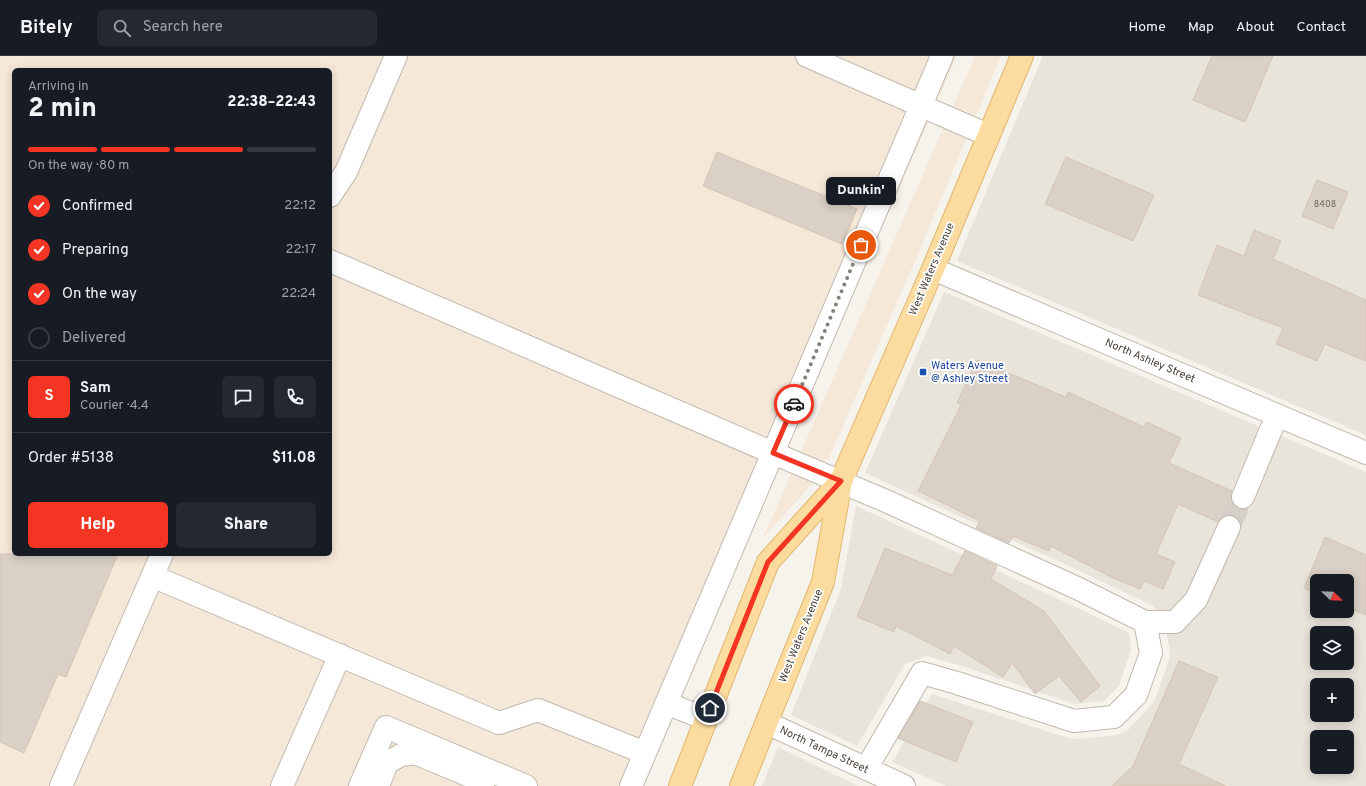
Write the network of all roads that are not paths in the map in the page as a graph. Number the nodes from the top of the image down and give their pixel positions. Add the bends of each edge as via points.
1 (396, 56) edge
2 (807, 56) edge
3 (942, 56) edge
4 (1022, 56) edge
5 (921, 105) junction
6 (988, 135) junction
7 (332, 193) edge
8 (332, 262) edge
9 (933, 269) junction
10 (1277, 415) junction
11 (773, 453) junction
12 (1366, 453) edge
13 (841, 481) junction
14 (1243, 497) tunnel mouth
15 (1229, 527) tunnel mouth
16 (161, 556) edge
17 (152, 576) junction
18 (1145, 622) junction
19 (340, 655) junction
20 (666, 703) junction
21 (706, 719) junction
22 (767, 723) junction
23 (645, 753) junction
24 (866, 769) junction
25 (516, 784) edge
26 (61, 786) edge
27 (282, 786) edge
28 (360, 786) edge
29 (378, 786) edge
30 (483, 786) edge
31 (631, 786) edge
32 (680, 786) edge
33 (741, 786) edge
34 (904, 786) edge

1 - 7 street via 346,172
2 - 5 street
3 - 5 street
4 - 6 main road, West Waters Avenue
5 - 6 street
5 - 11 street
6 - 9 main road, West Waters Avenue
8 - 11 street
9 - 10 street, North Ashley Street
9 - 13 main road, West Waters Avenue
10 - 12 street, North Ashley Street
10 - 14 street
11 - 13 street
11 - 20 street
13 - 18 street via 1077,588
13 - 21 main road, West Waters Avenue via 768,562
13 - 22 main road, West Waters Avenue via 823,582
15 - 18 street via 1196,600 1175,622
16 - 17 street
17 - 19 street
17 - 26 street
18 - 24 street via 1151,653 1136,695 1114,717 1074,721 922,673
19 - 23 street via 499,723 538,710
19 - 27 street
20 - 21 street
20 - 23 street
21 - 32 main road, West Waters Avenue
22 - 24 street, North Tampa Street
22 - 33 main road, West Waters Avenue
23 - 31 street
24 - 34 street, North Tampa Street
25 - 28 street via 386,726
29 - 30 street via 387,764 401,754 415,753 477,779

